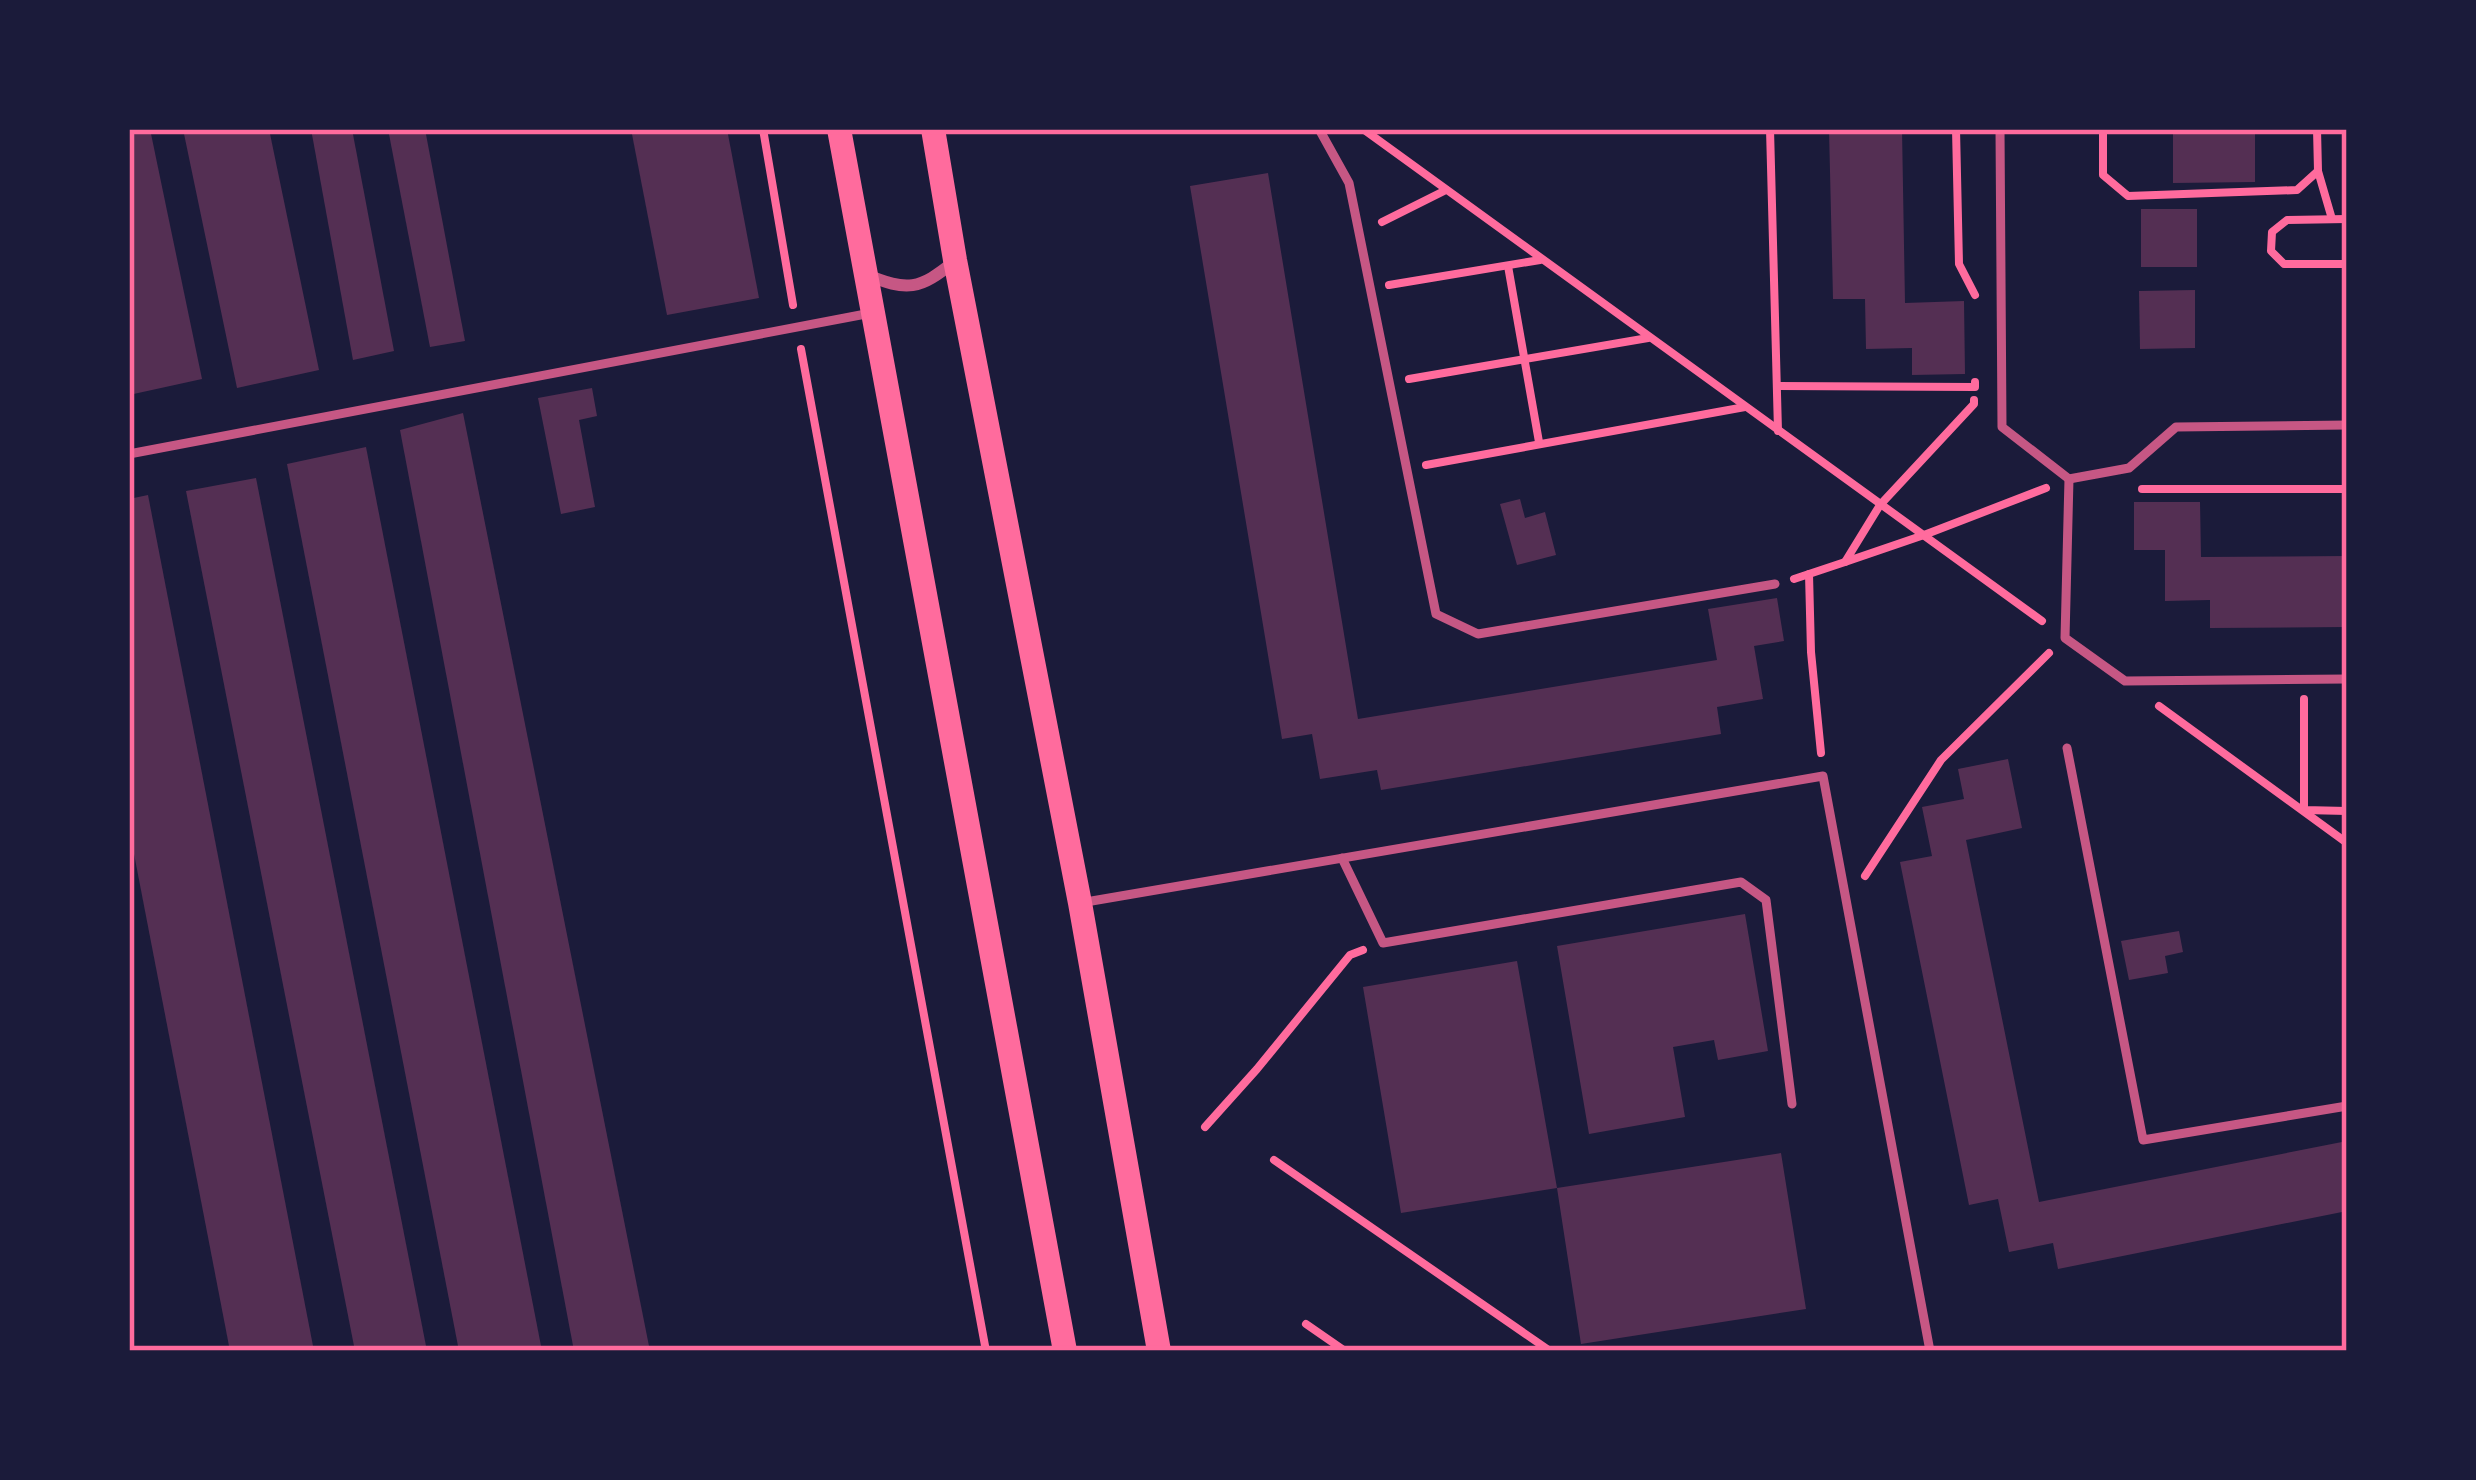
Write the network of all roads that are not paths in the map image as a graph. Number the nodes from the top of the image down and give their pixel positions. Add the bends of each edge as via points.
1 (838, 129) edge
2 (933, 129) edge
3 (1319, 129) edge
4 (2000, 129) edge
5 (955, 260) junction
6 (864, 274) junction
7 (871, 313) junction
8 (2347, 425) edge
9 (129, 454) edge
10 (2069, 479) junction
11 (1775, 584) road end
12 (2347, 680) edge
13 (2067, 748) dead end
14 (1342, 858) junction
15 (1080, 903) junction
16 (1792, 1103) dead end
17 (2347, 1106) edge
18 (1064, 1351) edge
19 (1159, 1351) edge
20 (1930, 1351) edge

1 - 6 main road
2 - 5 main road
3 - 11 lane via 1349,183 1436,614 1478,634
4 - 10 lane via 2002,428
5 - 6 street via 929,282 896,287
5 - 15 main road
6 - 7 main road
7 - 9 lane
7 - 18 main road
8 - 10 lane via 2176,427 2129,468
10 - 12 lane via 2065,638 2125,681
13 - 17 lane via 2143,1140
14 - 15 lane
14 - 16 lane via 1383,944 1741,882 1766,900
14 - 20 lane via 1823,776
15 - 19 main road

